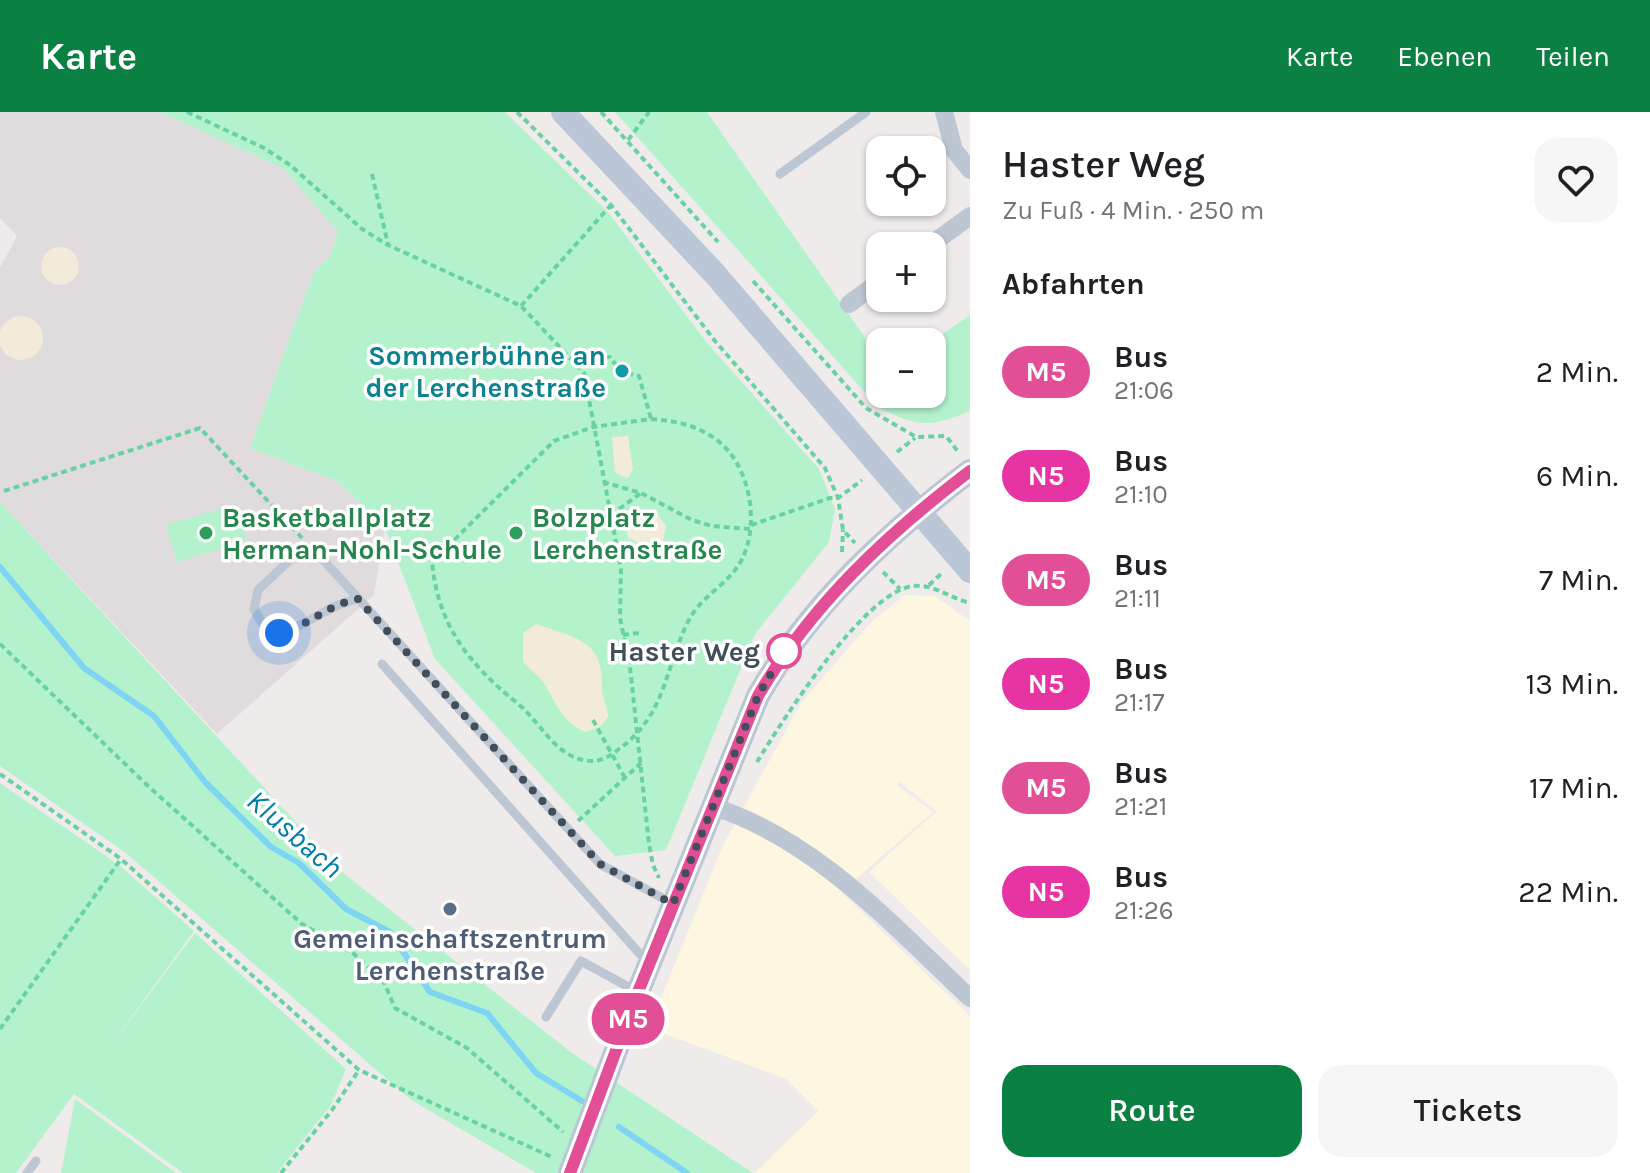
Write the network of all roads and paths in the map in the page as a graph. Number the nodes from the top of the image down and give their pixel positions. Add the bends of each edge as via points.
1 (187, 112) edge
2 (517, 112) edge
3 (563, 112) edge
4 (601, 112) edge
5 (648, 112) edge
6 (866, 112) edge
7 (944, 112) edge
8 (628, 140) junction
9 (970, 170) edge
10 (372, 174) dead end
11 (780, 174) dead end
12 (611, 205) junction
13 (970, 216) edge
14 (946, 234) edge
15 (388, 245) junction
16 (721, 245) dead end
17 (752, 280) dead end
18 (866, 291) edge
19 (849, 304) dead end
20 (521, 306) junction
21 (575, 359) junction
22 (651, 419) junction
23 (593, 427) junction
24 (966, 464) edge
25 (602, 481) junction
26 (4, 491) dead end
27 (641, 493) junction
28 (838, 498) junction
29 (918, 511) junction
30 (611, 515) junction
31 (751, 527) junction
32 (861, 549) dead end
33 (317, 553) junction
34 (874, 562) dead end
35 (970, 571) edge
36 (900, 589) junction
37 (358, 599) junction
38 (970, 603) edge
39 (639, 633) dead end
40 (623, 635) junction
41 (0, 644) edge
42 (382, 664) dead end
43 (593, 720) dead end
44 (637, 736) junction
45 (611, 755) junction
46 (641, 763) junction
47 (750, 773) dead end
48 (0, 774) edge
49 (625, 778) junction
50 (714, 807) junction
51 (568, 830) junction
52 (121, 859) junction
53 (673, 904) junction
54 (650, 965) junction
55 (638, 992) junction
56 (970, 998) edge
57 (546, 1017) dead end
58 (0, 1029) edge
59 (359, 1070) junction
60 (36, 1161) dead end
61 (575, 1161) edge
62 (27, 1173) edge
63 (281, 1173) edge

1 - 15 path via 290,165 362,229
2 - 12 path
3 - 29 street via 714,273
4 - 8 path
5 - 8 path
6 - 11 lane
7 - 9 street via 954,150
8 - 16 path
10 - 15 path
12 - 20 path
12 - 28 path via 715,341 825,468
13 - 14 street
15 - 20 path
17 - 24 path via 866,408 916,437 946,436
18 - 19 street
20 - 21 path
21 - 22 path via 610,357 621,372 639,376
21 - 23 path via 588,385
22 - 23 path
22 - 31 path via 694,427 723,444 742,477
23 - 25 path
23 - 45 path via 554,441 432,562 435,592 453,634 481,672 565,752 595,761
24 - 29 street
25 - 27 path
25 - 30 path
26 - 33 path via 200,428
27 - 30 path
27 - 31 path via 692,520
28 - 31 path
28 - 32 path via 843,530
29 - 35 street
29 - 50 street via 867,556 784,651 758,696
30 - 40 path via 621,569
31 - 44 path via 741,563 688,622 659,703
33 - 37 lane
33 - 37 lane via 296,554 258,590 254,609 263,625 279,633 298,629 338,602
34 - 36 path
36 - 38 path via 929,585
36 - 47 path via 864,618 794,700
37 - 51 lane
39 - 40 path
40 - 44 path
41 - 61 path via 302,924 354,954 383,980 395,1008 467,1048
42 - 54 lane
43 - 45 path
44 - 45 path
44 - 46 path
45 - 49 path
46 - 49 path
46 - 53 path via 653,865
48 - 52 path
49 - 51 path
50 - 53 street
50 - 56 street via 750,819 812,856
51 - 53 lane via 600,864
52 - 58 path
52 - 59 path
53 - 54 street
54 - 55 street
55 - 57 lane via 581,961
55 - 61 street
59 - 61 path
59 - 63 path
60 - 62 lane

